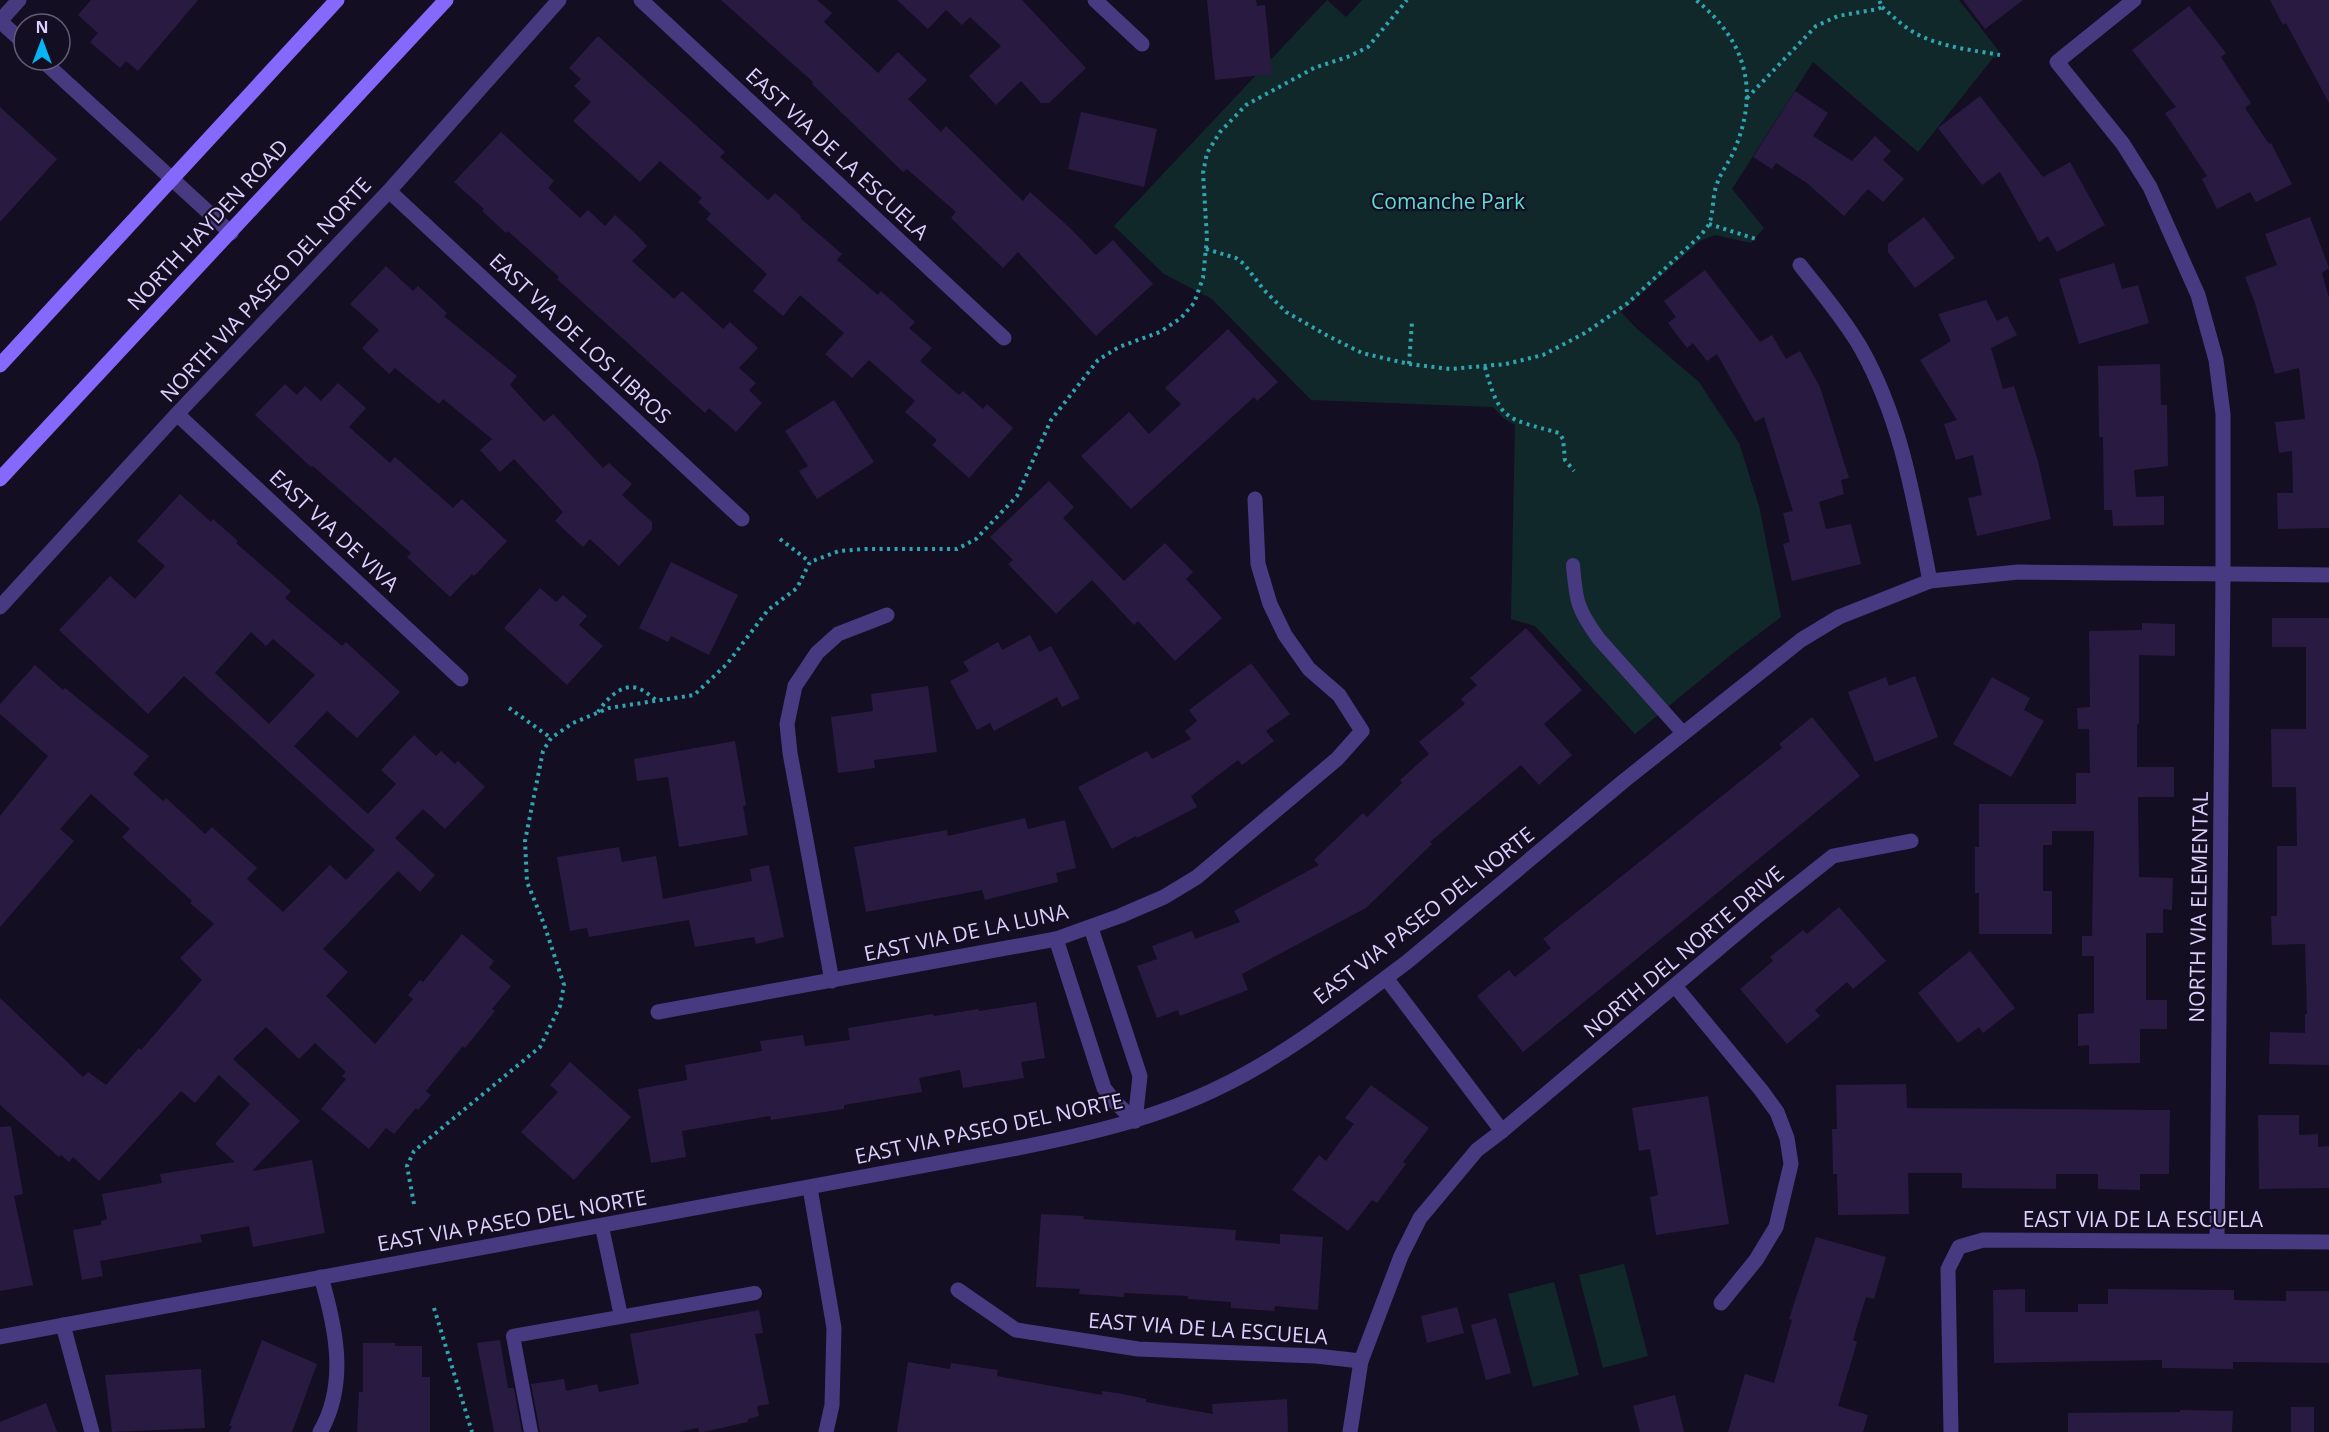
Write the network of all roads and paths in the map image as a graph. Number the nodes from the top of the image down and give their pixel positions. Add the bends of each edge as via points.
1 (19, 0) edge
2 (337, 0) edge
3 (446, 0) edge
4 (559, 0) edge
5 (641, 0) edge
6 (1095, 0) edge
7 (1407, 0) edge
8 (1696, 0) edge
9 (1879, 0) edge
10 (2134, 0) edge
11 (1882, 7) junction
12 (0, 21) edge
13 (12, 32) edge
14 (1142, 44) dead end
15 (2000, 55) dead end
16 (55, 72) edge
17 (1747, 98) junction
18 (172, 178) junction
19 (389, 191) junction
20 (1709, 224) junction
21 (231, 233) junction
22 (1756, 239) dead end
23 (1206, 249) junction
24 (1800, 265) dead end
25 (1412, 322) dead end
26 (1004, 338) dead end
27 (1409, 364) junction
28 (0, 365) edge
29 (1485, 367) junction
30 (177, 414) junction
31 (1574, 471) dead end
32 (0, 479) edge
33 (1255, 499) dead end
34 (742, 519) dead end
35 (780, 539) dead end
36 (810, 562) junction
37 (1573, 565) dead end
38 (2223, 573) junction
39 (2329, 575) edge
40 (1929, 581) junction
41 (0, 607) edge
42 (887, 615) dead end
43 (461, 679) dead end
44 (657, 701) junction
45 (509, 708) dead end
46 (598, 713) junction
47 (1683, 733) junction
48 (551, 738) junction
49 (1911, 841) dead end
50 (1091, 928) junction
51 (1056, 939) junction
52 (1386, 978) junction
53 (832, 981) junction
54 (1675, 986) junction
55 (658, 1012) dead end
56 (1135, 1121) junction
57 (1502, 1131) junction
58 (810, 1188) junction
59 (414, 1204) dead end
60 (602, 1227) junction
61 (2217, 1241) junction
62 (2329, 1242) edge
63 (321, 1277) junction
64 (958, 1290) dead end
65 (755, 1293) dead end
66 (1721, 1303) dead end
67 (434, 1308) dead end
68 (621, 1316) junction
69 (63, 1325) junction
70 (0, 1337) edge
71 (1361, 1361) junction
72 (92, 1432) edge
73 (320, 1432) edge
74 (472, 1432) edge
75 (531, 1432) edge
76 (826, 1432) edge
77 (1350, 1432) edge
78 (1951, 1432) edge

1 - 12 street
2 - 18 main road
3 - 21 main road, NORTH HAYDEN ROAD
4 - 19 street, NORTH VIA PASEO DEL NORTE
5 - 26 street, EAST VIA DE LA ESCUELA
6 - 14 street
7 - 23 path via 1368,47 1314,68 1246,105 1220,132 1207,153 1203,173
8 - 17 path via 1725,29 1737,48 1745,69
9 - 11 path
10 - 38 street, NORTH VIA ELEMENTAL via 2057,62 2123,144 2150,187 2198,295 2216,360 2223,414
11 - 15 path via 1926,38
11 - 17 path via 1838,16 1816,26
12 - 13 street
16 - 18 street
17 - 20 path via 1734,150 1712,198
18 - 21 street
18 - 28 main road
19 - 30 street, NORTH VIA PASEO DEL NORTE
19 - 34 street, EAST VIA DE LOS LIBROS
20 - 22 path
20 - 29 path via 1628,303 1585,333 1543,355
21 - 32 main road, NORTH HAYDEN ROAD
23 - 27 path via 1236,258 1286,312 1328,336 1362,353
23 - 36 path via 1203,278 1194,303 1160,332 1119,347 1098,360 1051,420 1017,496 976,540 957,549 839,551
24 - 40 street via 1861,349 1881,390 1902,445
25 - 27 path
27 - 29 path via 1450,369
29 - 31 path via 1498,407 1508,417 1558,433 1563,439 1565,460
30 - 41 street, NORTH VIA PASEO DEL NORTE
30 - 43 street, EAST VIA DE VIVA
33 - 50 street, EAST VIA DE LA LUNA via 1258,564 1270,604 1285,635 1309,669 1338,695 1362,731 1337,759 1197,877 1164,897
35 - 36 path
36 - 44 path via 797,588 768,610 727,664 694,694
37 - 47 lane via 1579,610 1588,624
38 - 39 street
38 - 40 street, EAST VIA PASEO DEL NORTE via 2018,573
38 - 61 street, NORTH VIA ELEMENTAL
40 - 47 street, EAST VIA PASEO DEL NORTE via 1839,617 1802,640
42 - 53 street via 838,634 817,653 795,686 787,724
44 - 46 path
44 - 46 path via 639,688 626,688 604,702
45 - 48 path
46 - 48 path
47 - 52 street, EAST VIA PASEO DEL NORTE
48 - 59 path via 543,752 525,841 527,882 564,985 560,1005 540,1047 414,1151 407,1166
49 - 54 street, NORTH DEL NORTE DRIVE via 1833,856
50 - 51 street, EAST VIA DE LA LUNA
50 - 56 street via 1140,1076
51 - 53 street, EAST VIA DE LA LUNA
51 - 56 street via 1104,1088
52 - 56 street, EAST VIA PASEO DEL NORTE via 1272,1058 1232,1081
52 - 57 street
53 - 55 street, EAST VIA DE LA LUNA
54 - 57 street, NORTH DEL NORTE DRIVE
54 - 66 street via 1777,1112 1790,1155 1786,1192 1776,1227 1756,1260
56 - 58 street, EAST VIA PASEO DEL NORTE via 1089,1134
57 - 71 street, NORTH DEL NORTE DRIVE via 1477,1150 1420,1218 1401,1256
58 - 60 street, EAST VIA PASEO DEL NORTE
58 - 76 street via 834,1328 832,1405
60 - 63 street, EAST VIA PASEO DEL NORTE
60 - 68 lane
61 - 62 street, EAST VIA DE LA ESCUELA
61 - 78 street, EAST VIA DE LA ESCUELA via 1983,1240 1959,1247 1948,1269
63 - 69 street, EAST VIA PASEO DEL NORTE
63 - 73 street via 337,1353 337,1387 329,1417
64 - 71 street, EAST VIA DE LA ESCUELA via 1016,1330 1138,1349
65 - 68 lane
67 - 74 path
68 - 75 lane via 513,1336
69 - 70 street, EAST VIA PASEO DEL NORTE
69 - 72 street
71 - 77 street, NORTH DEL NORTE DRIVE

